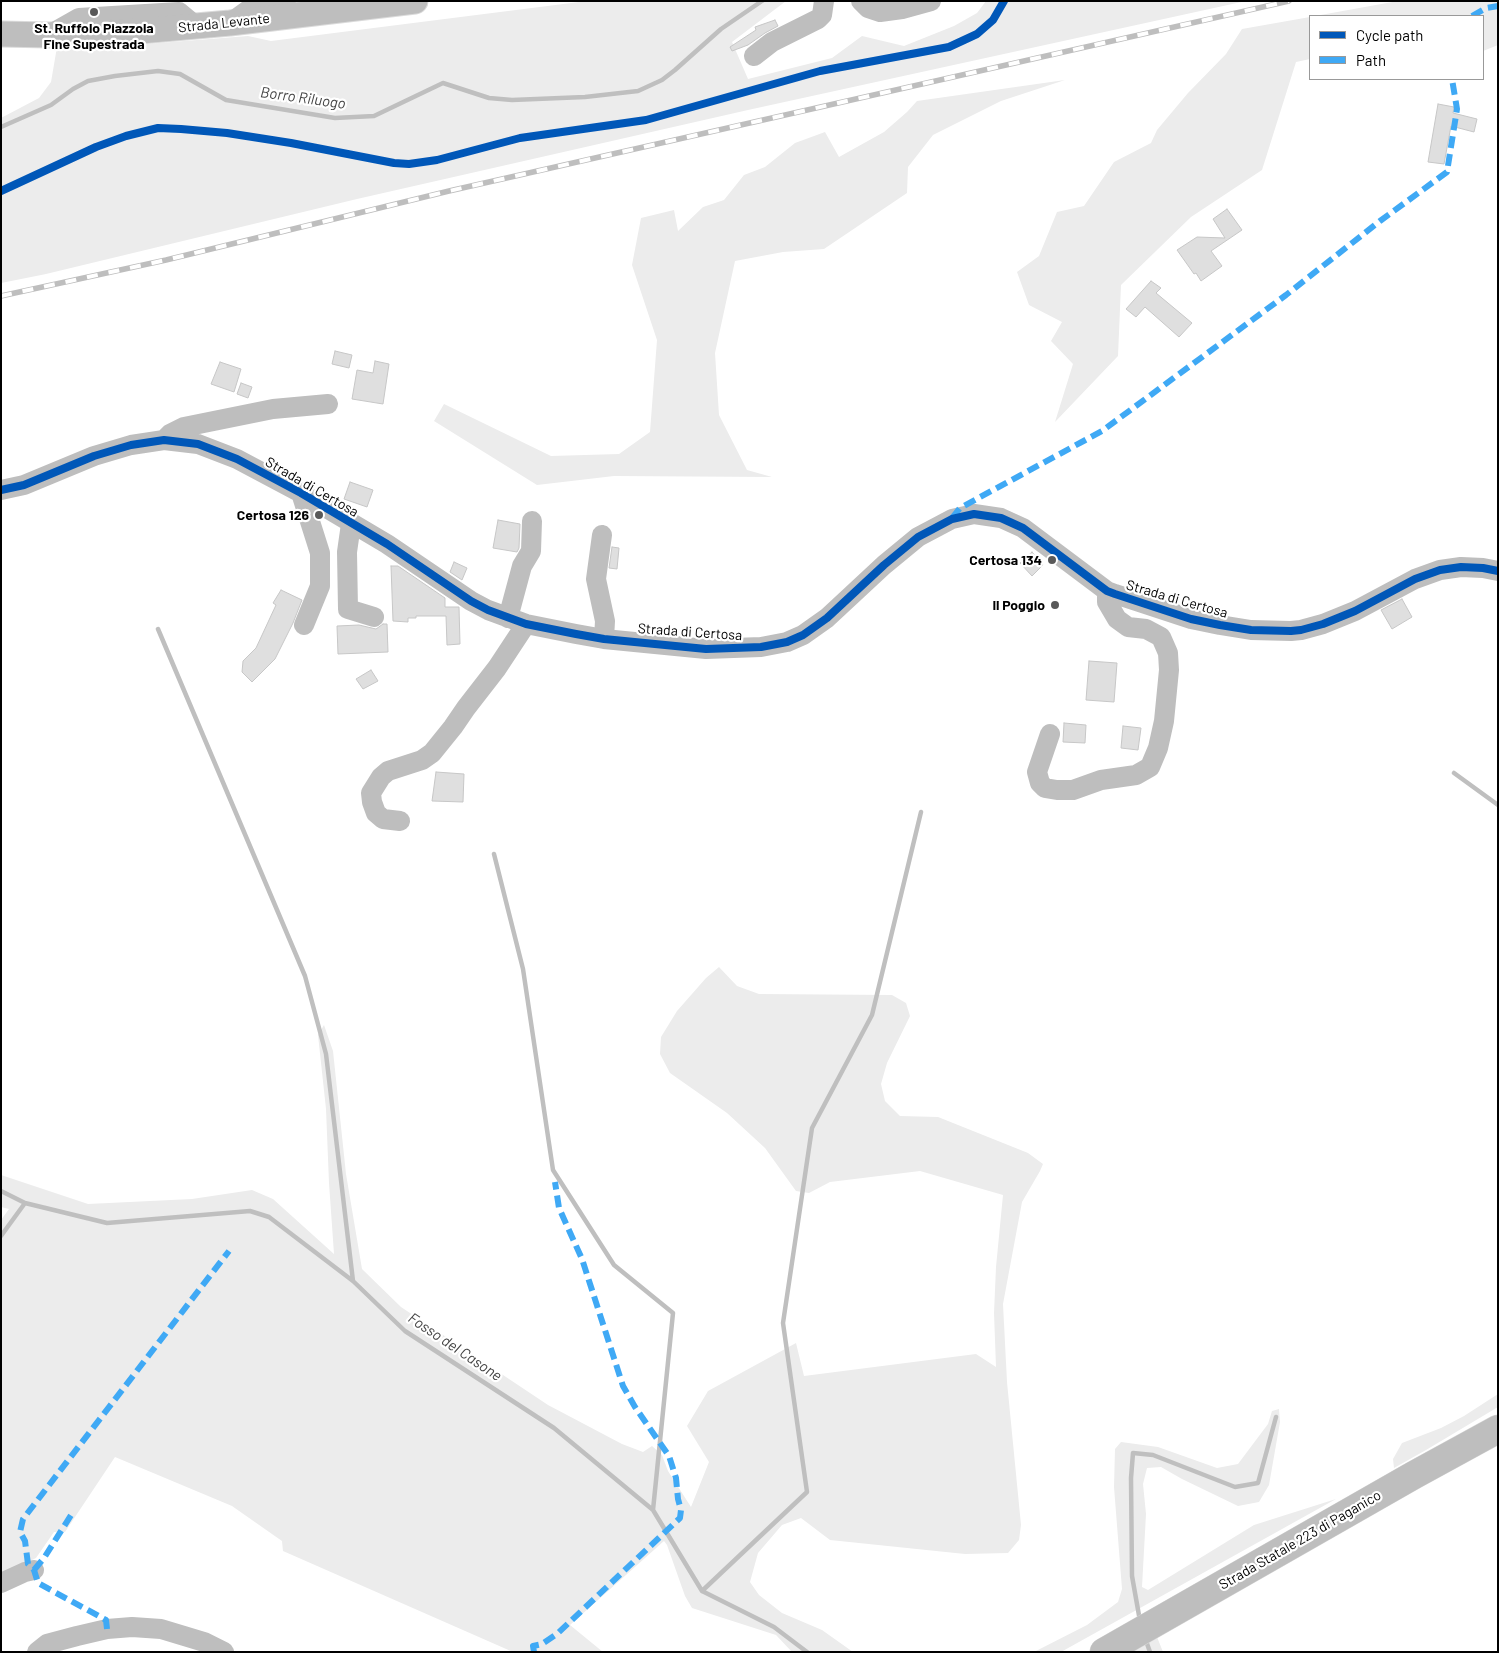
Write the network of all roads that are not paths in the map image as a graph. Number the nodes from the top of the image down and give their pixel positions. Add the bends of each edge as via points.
1 (286, 1) edge
2 (415, 1) edge
3 (824, 1) edge
4 (861, 1) edge
5 (930, 1) edge
6 (230, 23) junction
7 (1, 34) edge
8 (754, 56) dead end
9 (328, 404) dead end
10 (164, 440) junction
11 (1, 490) edge
12 (301, 493) junction
13 (532, 521) dead end
14 (351, 524) junction
15 (602, 535) dead end
16 (1498, 571) edge
17 (1107, 591) junction
18 (374, 616) dead end
19 (517, 621) junction
20 (304, 625) dead end
21 (604, 639) junction
22 (1050, 734) dead end
23 (400, 821) dead end
24 (1498, 1430) edge
25 (34, 1570) dead end
26 (1, 1583) edge
27 (38, 1652) edge
28 (224, 1652) edge
29 (1104, 1652) edge

1 - 6 street via 255,5
2 - 6 main road, Strada Levante
3 - 8 street via 822,15 818,19 772,42
4 - 5 street via 868,8 880,12
6 - 7 main road, Strada Levante via 140,31
9 - 10 street via 273,409 184,427
10 - 11 street, Strada di Certosa via 102,453 31,482
10 - 12 street, Strada di Certosa via 198,444 223,453
12 - 14 street, Strada di Certosa
12 - 20 street via 320,553 320,586
13 - 19 street via 531,551 522,566
14 - 18 street via 347,552 348,609
14 - 19 street, Strada di Certosa via 387,544 471,601
15 - 21 street via 596,579 605,620
16 - 17 street, Strada di Certosa via 1461,567 1432,572 1335,620 1291,631 1251,630 1205,622
17 - 21 street, Strada di Certosa via 1023,528 1001,518 974,514 952,519 918,537 827,618 787,642 724,649
17 - 22 street via 1107,602 1117,619 1160,637 1168,653 1164,721 1158,748 1150,767 1136,776 1101,780 1073,790 1057,790 1045,788 1037,772
19 - 21 street, Strada di Certosa
19 - 23 street via 497,668 432,753 422,760 388,771 371,793 376,812 383,819
24 - 29 highway, Strada Statale 223 di Paganico
25 - 26 street
27 - 28 street via 47,1644 77,1636 132,1627 161,1629 204,1642

